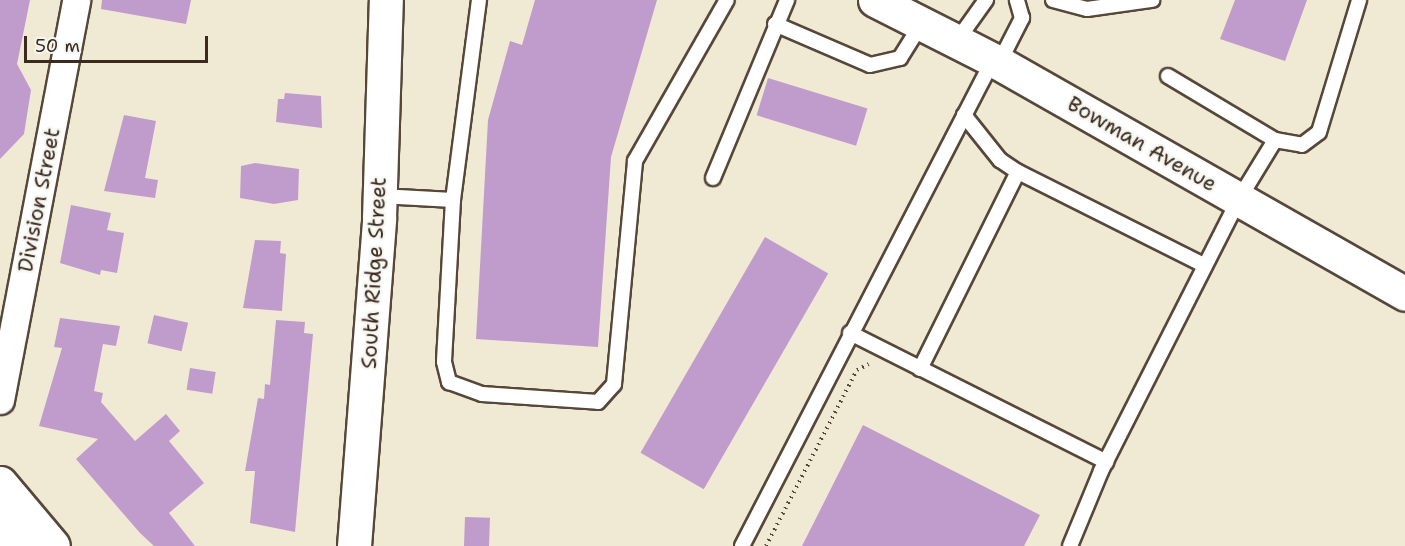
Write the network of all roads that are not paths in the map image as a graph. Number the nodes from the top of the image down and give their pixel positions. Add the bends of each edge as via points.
1 (76, 0) edge
2 (386, 0) edge
3 (479, 0) edge
4 (727, 0) edge
5 (787, 0) edge
6 (875, 0) edge
7 (986, 0) edge
8 (1017, 0) edge
9 (1053, 0) edge
10 (1152, 0) edge
11 (1359, 0) edge
12 (775, 24) junction
13 (921, 25) junction
14 (955, 43) junction
15 (996, 61) junction
16 (1168, 76) dead end
17 (964, 114) junction
18 (1275, 140) junction
19 (1018, 172) junction
20 (713, 178) dead end
21 (380, 196) junction
22 (1239, 199) junction
23 (453, 200) junction
24 (1204, 265) junction
25 (1405, 294) edge
26 (850, 333) junction
27 (920, 369) junction
28 (0, 399) edge
29 (1106, 462) junction
30 (0, 483) edge
31 (0, 522) edge
32 (22, 546) edge
33 (52, 546) edge
34 (354, 546) edge
35 (742, 546) edge
36 (1070, 546) edge

1 - 28 street, Division Street
2 - 21 street, South Ridge Street
3 - 23 lane
4 - 23 lane via 635,161 614,384 598,402 482,394 449,382 444,362
5 - 12 lane
6 - 13 street, Bowman Avenue
7 - 14 lane
8 - 15 lane via 1022,18
9 - 10 lane via 1088,9
11 - 18 lane via 1319,132 1302,145
12 - 13 lane via 870,65 900,57
12 - 20 lane
13 - 14 street, Bowman Avenue
14 - 15 street, Bowman Avenue
15 - 17 lane
15 - 22 street, Bowman Avenue
16 - 18 lane
17 - 19 lane via 1000,160
17 - 26 lane
18 - 22 lane
19 - 24 lane
19 - 27 lane
21 - 23 lane
21 - 34 street, South Ridge Street
22 - 24 lane
22 - 25 street, Bowman Avenue
24 - 29 lane
26 - 27 lane
26 - 35 lane
27 - 29 lane
29 - 36 lane
30 - 33 street
31 - 32 street

